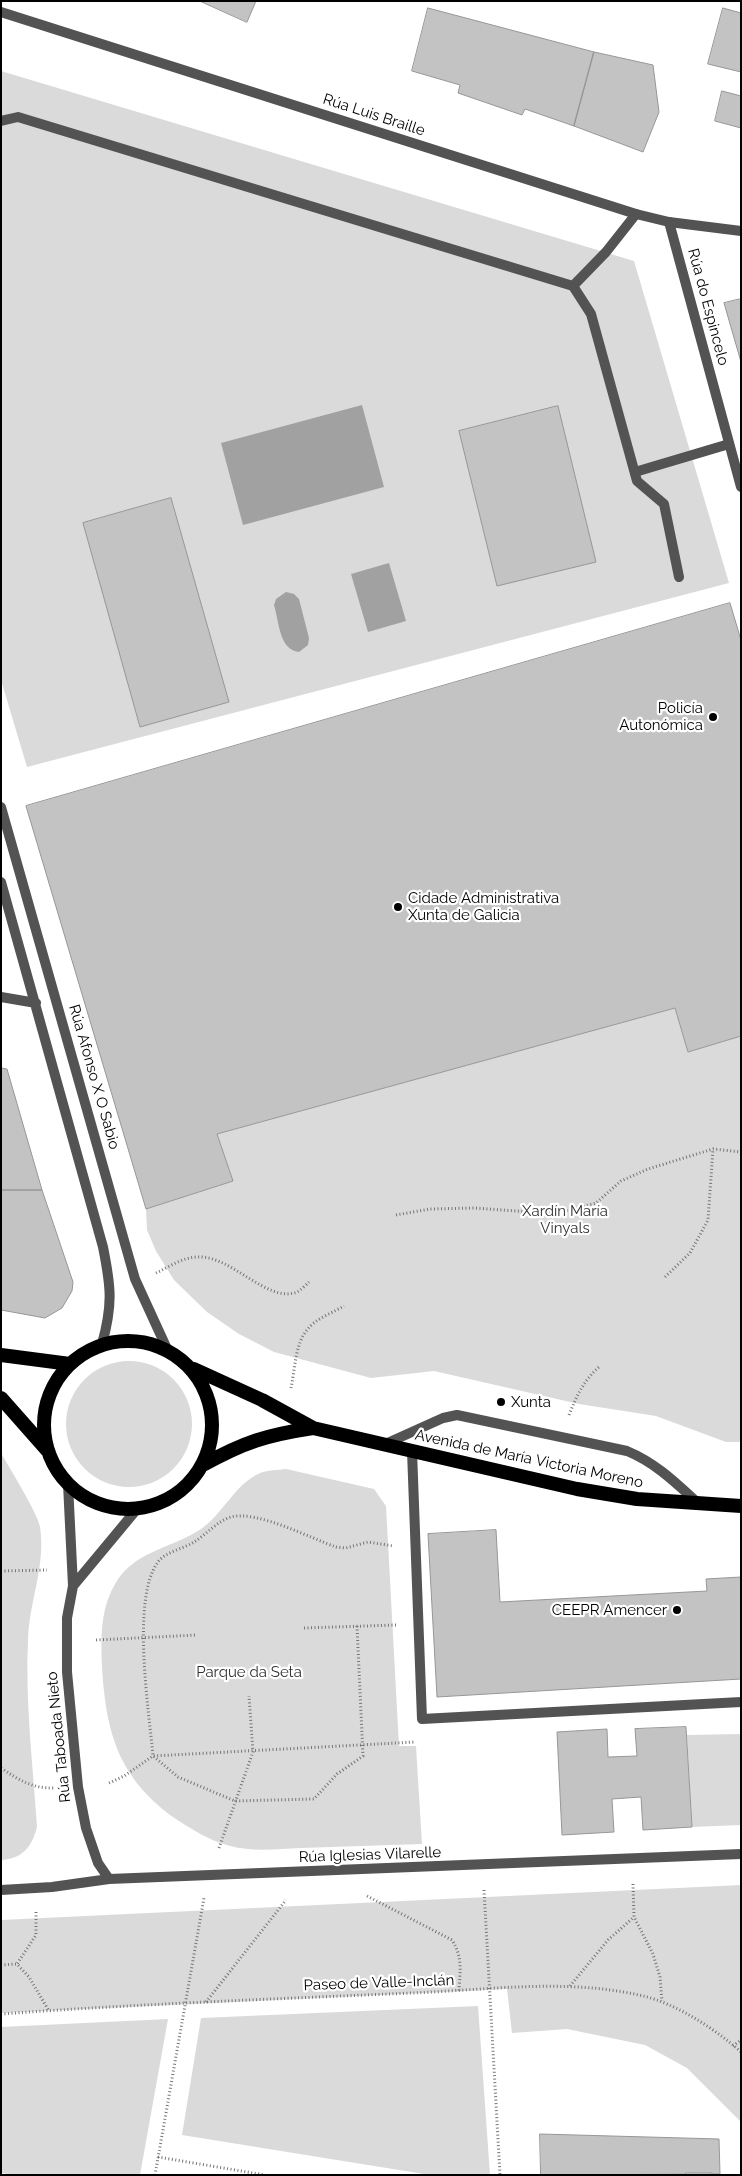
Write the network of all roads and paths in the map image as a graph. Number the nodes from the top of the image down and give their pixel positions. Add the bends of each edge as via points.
1 (1, 12) edge
2 (1, 121) edge
3 (636, 214) junction
4 (669, 222) junction
5 (741, 231) edge
6 (573, 286) junction
7 (729, 444) junction
8 (635, 472) junction
9 (739, 473) edge
10 (741, 487) edge
11 (679, 577) dead end
12 (1, 807) edge
13 (1, 882) edge
14 (1, 997) edge
15 (36, 1003) junction
16 (713, 1149) junction
17 (741, 1152) edge
18 (396, 1215) dead end
19 (156, 1273) dead end
20 (665, 1277) dead end
21 (309, 1282) dead end
22 (344, 1306) dead end
23 (102, 1344) junction
24 (168, 1351) junction
25 (1, 1355) edge
26 (70, 1364) junction
27 (600, 1366) dead end
28 (194, 1369) junction
29 (290, 1391) dead end
30 (1, 1398) edge
31 (569, 1415) dead end
32 (313, 1428) junction
33 (383, 1445) junction
34 (47, 1450) junction
35 (412, 1451) junction
36 (203, 1465) junction
37 (68, 1484) junction
38 (700, 1505) junction
39 (741, 1506) edge
40 (137, 1509) junction
41 (393, 1546) dead end
42 (47, 1570) dead end
43 (1, 1571) edge
44 (73, 1586) junction
45 (357, 1626) junction
46 (397, 1626) dead end
47 (304, 1628) dead end
48 (197, 1635) dead end
49 (142, 1638) junction
50 (96, 1640) dead end
51 (249, 1696) dead end
52 (741, 1702) edge
53 (423, 1741) dead end
54 (362, 1745) junction
55 (253, 1752) junction
56 (153, 1756) junction
57 (1, 1768) edge
58 (109, 1783) dead end
59 (59, 1788) dead end
60 (235, 1801) junction
61 (219, 1848) dead end
62 (741, 1854) edge
63 (109, 1879) junction
64 (633, 1884) dead end
65 (1, 1890) edge
66 (484, 1890) dead end
67 (368, 1896) dead end
68 (204, 1898) dead end
69 (286, 1900) dead end
70 (36, 1912) dead end
71 (634, 1917) junction
72 (17, 1964) junction
73 (1, 1965) edge
74 (570, 1986) junction
75 (491, 1990) junction
76 (458, 1992) junction
77 (662, 2001) junction
78 (205, 2002) junction
79 (187, 2003) junction
80 (50, 2011) junction
81 (1, 2014) edge
82 (741, 2040) edge
83 (734, 2046) junction
84 (741, 2052) edge
85 (158, 2157) junction
86 (155, 2175) edge
87 (265, 2175) edge
88 (500, 2175) edge

1 - 3 street, Rúa Luis Braille
2 - 6 street via 18,117
3 - 4 street, Rúa Luis Braille
3 - 6 street
4 - 5 street, Rúa Luis Braille
4 - 7 street, Rúa do Espincelo
6 - 8 street via 591,314
7 - 8 street
7 - 9 street, Rúa do Espincelo
8 - 11 street via 637,481 664,504
9 - 10 street, Rúa do Espincelo
12 - 24 street, Rúa Afonso X O Sabio via 135,1278
13 - 15 street
14 - 15 street
15 - 23 street via 111,1285 109,1319
16 - 17 path
16 - 18 path via 648,1169 621,1181 596,1203 571,1210 430,1209
16 - 20 path via 708,1220 690,1253
19 - 21 path via 199,1256 228,1265 275,1292 298,1292
22 - 29 path via 316,1321 307,1330 301,1341
23 - 24 highway via 148,1343
23 - 26 highway
24 - 28 highway
25 - 26 highway
26 - 34 highway via 50,1394 44,1421
27 - 31 path via 579,1390
28 - 32 highway, Avenida de María Victoria Moreno
28 - 36 highway via 206,1391 212,1416 211,1439
30 - 34 highway
32 - 33 highway, Avenida de María Victoria Moreno
32 - 36 highway, Avenida de María Victoria Moreno via 236,1446
33 - 35 highway, Avenida de María Victoria Moreno
33 - 38 street via 457,1415 627,1451 664,1471
34 - 37 highway via 56,1470
35 - 38 highway, Avenida de María Victoria Moreno via 577,1488 637,1499
35 - 52 street via 422,1719
36 - 40 highway via 185,1488 160,1502
37 - 40 highway via 89,1500 111,1508
37 - 44 street, Rúa Taboada Nieto
38 - 39 highway, Avenida de María Victoria Moreno
40 - 44 street, Rúa Taboada Nieto
41 - 49 path via 378,1542 336,1547 262,1520 231,1517 156,1563 143,1615
42 - 43 path
44 - 63 street, Rúa Taboada Nieto via 67,1618 67,1663 78,1787 86,1828 98,1863
45 - 46 path
45 - 47 path
45 - 54 path
48 - 49 path
49 - 50 path
49 - 56 path
51 - 55 path
53 - 54 path
54 - 55 path
54 - 60 path via 363,1756 337,1774 314,1799
55 - 56 path
55 - 60 path
56 - 58 path
56 - 60 path via 178,1777
57 - 59 path via 26,1784 42,1789
60 - 61 path
62 - 63 street, Rúa Iglesias Vilarelle
63 - 65 street, Rúa Iglesias Vilarelle
64 - 71 path
66 - 75 path
67 - 76 path via 452,1940 461,1961
68 - 79 path
69 - 78 path
70 - 72 path via 36,1935
71 - 74 path via 608,1940
71 - 77 path via 653,1954 660,1977
72 - 73 path
72 - 80 path
74 - 75 path, Paseo de Valle-Inclán
74 - 77 path, Paseo de Valle-Inclán via 642,1995
75 - 76 path, Paseo de Valle-Inclán
75 - 88 path
76 - 78 path, Paseo de Valle-Inclán
77 - 83 path, Paseo de Valle-Inclán
78 - 79 path, Paseo de Valle-Inclán
79 - 80 path, Paseo de Valle-Inclán
79 - 85 path
80 - 81 path, Paseo de Valle-Inclán
82 - 83 path
83 - 84 path, Paseo de Valle-Inclán
85 - 86 path
85 - 87 path

